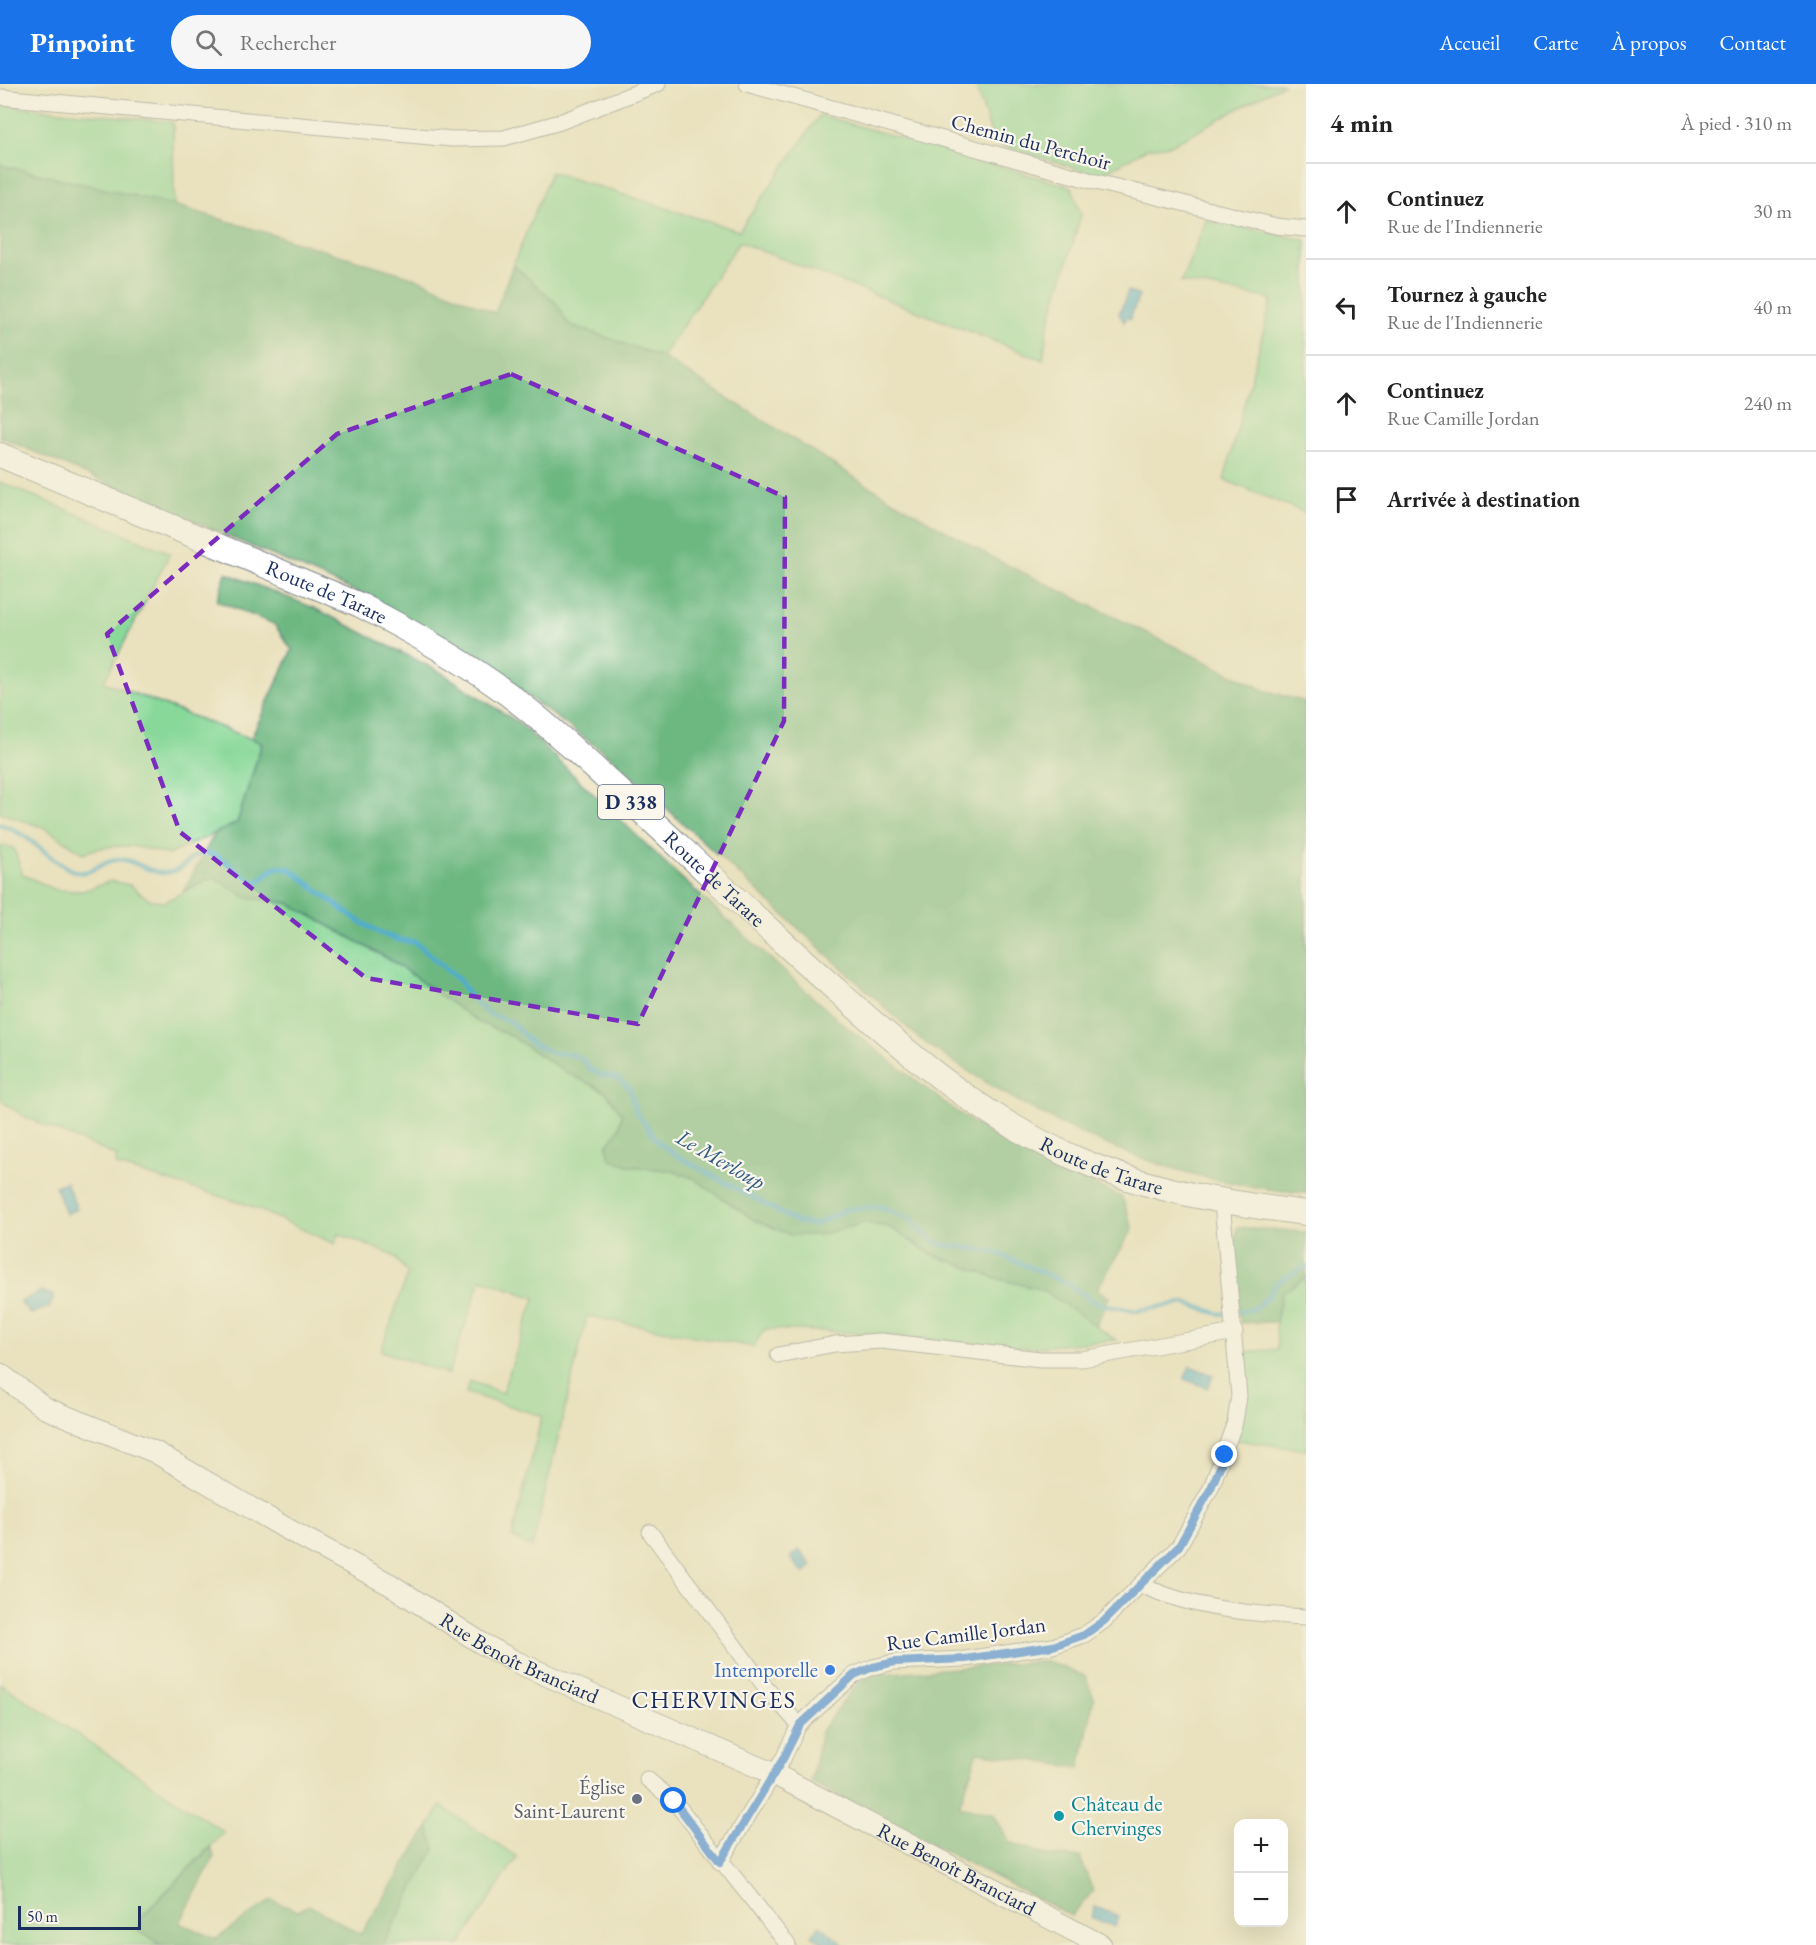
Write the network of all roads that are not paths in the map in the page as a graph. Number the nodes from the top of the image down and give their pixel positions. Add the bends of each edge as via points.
1 (658, 84) edge
2 (747, 84) edge
3 (0, 97) edge
4 (1306, 229) edge
5 (0, 455) edge
6 (1222, 1202) junction
7 (1306, 1213) edge
8 (1235, 1329) junction
9 (778, 1355) dead end
10 (5, 1384) edge
11 (650, 1532) dead end
12 (1142, 1585) junction
13 (1306, 1617) edge
14 (800, 1725) junction
15 (774, 1774) junction
16 (648, 1779) dead end
17 (720, 1862) junction
18 (788, 1945) edge
19 (1101, 1945) edge

1 - 3 street via 560,122 504,138 452,139
2 - 4 street, Chemin du Perchoir via 1102,183 1276,226
5 - 6 main road, Route de Tarare / D 338 via 270,566 406,628 508,694 569,744 895,1044 974,1103 1034,1138 1116,1175
6 - 7 main road, Route de Tarare / D 338
6 - 8 street, Rue Camille Jordan
8 - 9 street via 1082,1359 1040,1359 881,1341 836,1344
8 - 12 street, Rue Camille Jordan via 1239,1396 1225,1455 1179,1546
10 - 15 street, Rue Benoît Branciard via 62,1417 155,1452 391,1585 514,1661
11 - 14 street via 766,1688
12 - 13 street via 1161,1594 1214,1607
12 - 14 street, Rue Camille Jordan via 1084,1635 1053,1646 873,1667 854,1675
14 - 15 street, Rue Camille Jordan
15 - 17 street, Rue Camille Jordan
15 - 19 street, Rue Benoît Branciard
16 - 17 street via 674,1801
17 - 18 street

